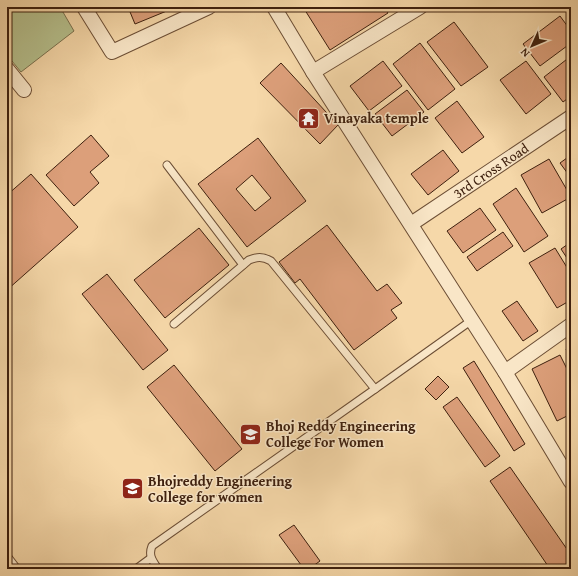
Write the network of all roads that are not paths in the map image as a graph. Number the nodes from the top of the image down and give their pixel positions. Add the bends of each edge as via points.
1 (84, 7) edge
2 (209, 7) edge
3 (274, 7) edge
4 (420, 7) edge
5 (7, 69) edge
6 (313, 72) junction
7 (24, 90) dead end
8 (571, 117) edge
9 (167, 165) dead end
10 (411, 224) junction
11 (243, 265) junction
12 (472, 320) junction
13 (174, 324) dead end
14 (571, 325) edge
15 (505, 372) junction
16 (375, 389) junction
17 (571, 482) edge
18 (7, 556) edge
19 (151, 558) junction
20 (17, 569) edge
21 (136, 569) edge
22 (158, 569) edge

1 - 2 street via 112,52
3 - 6 street
4 - 6 street
5 - 7 street
6 - 10 street
8 - 10 street, 3rd Cross Road
9 - 11 lane
10 - 12 street
11 - 13 lane
11 - 16 lane via 259,257 271,261
12 - 15 street
12 - 16 lane
14 - 15 street
15 - 17 street
16 - 19 lane via 152,546
18 - 20 lane
19 - 21 lane
19 - 22 lane

